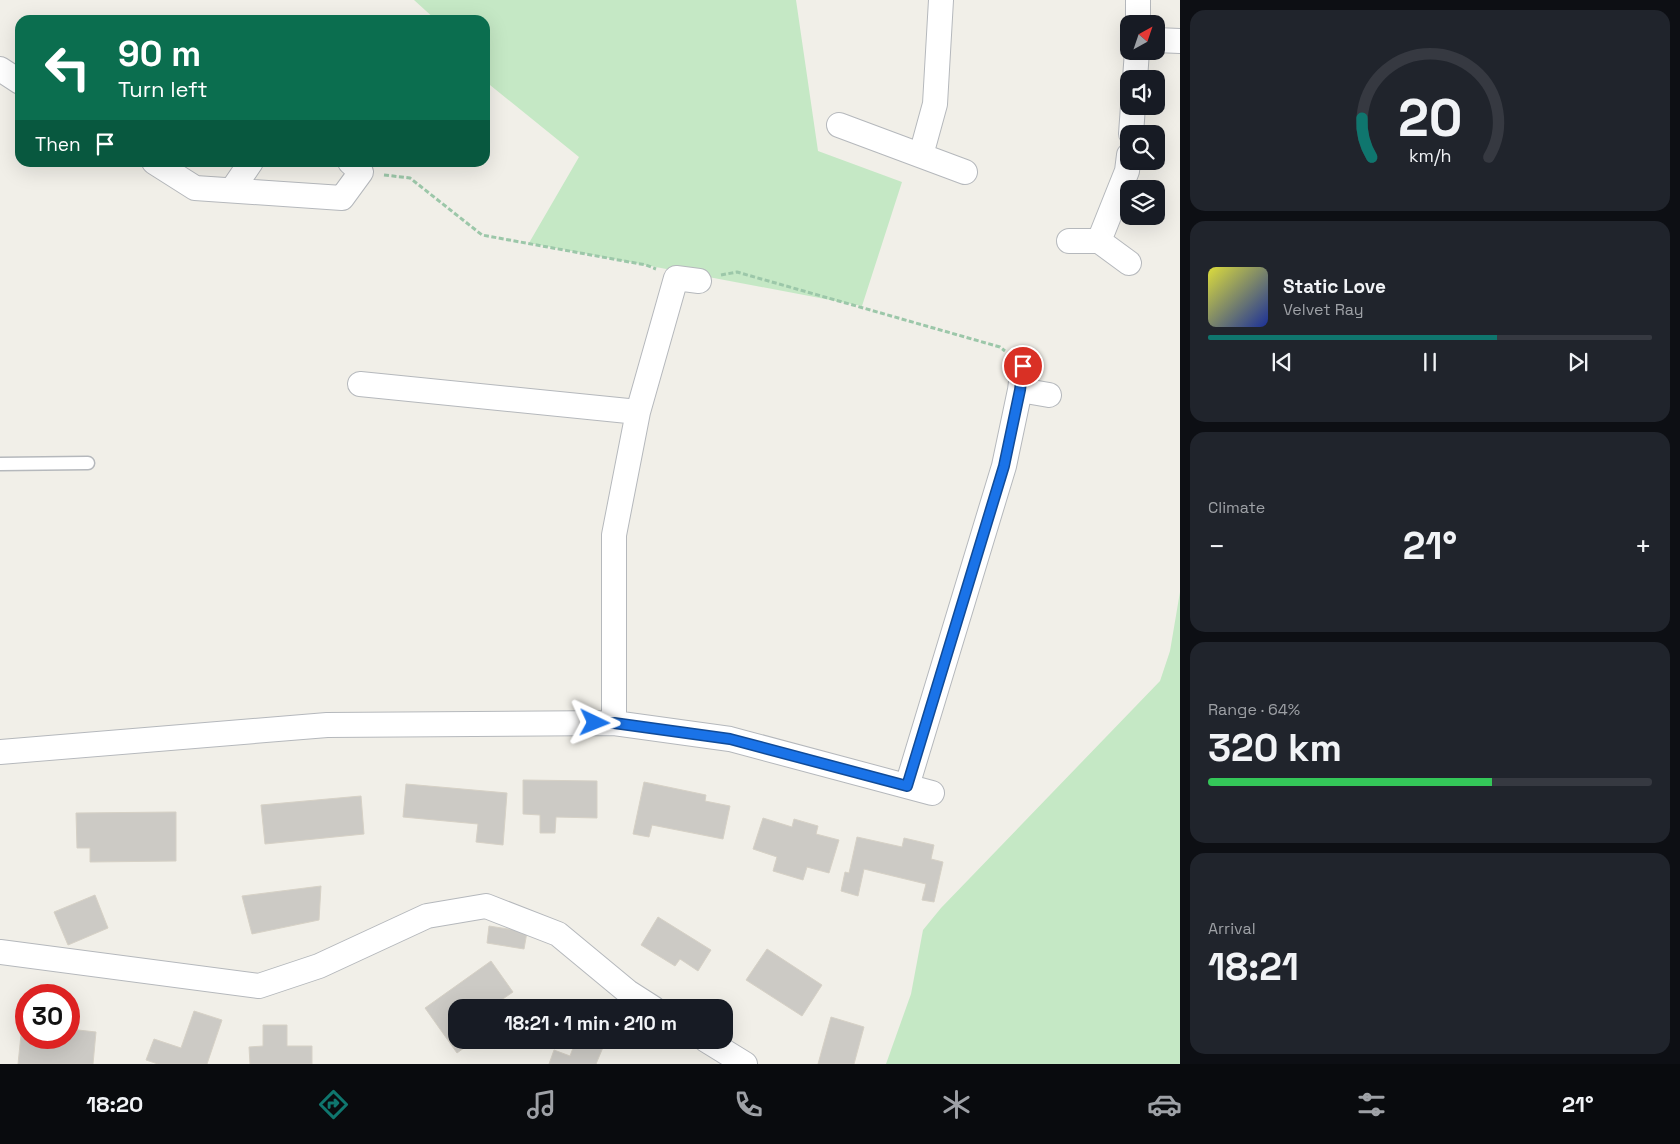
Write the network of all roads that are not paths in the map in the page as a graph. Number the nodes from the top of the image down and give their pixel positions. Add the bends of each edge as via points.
1 (941, 0) edge
2 (1138, 0) edge
3 (1138, 15) edge
4 (1165, 40) edge
5 (1180, 41) edge
6 (0, 69) edge
7 (15, 79) edge
8 (839, 125) dead end
9 (921, 155) junction
10 (162, 167) edge
11 (248, 167) edge
12 (355, 167) edge
13 (1127, 170) edge
14 (965, 172) dead end
15 (232, 190) junction
16 (1069, 241) dead end
17 (1099, 241) junction
18 (1129, 263) dead end
19 (688, 279) road end
20 (1023, 366) road end
21 (360, 384) dead end
22 (1020, 390) junction
23 (1049, 395) dead end
24 (638, 412) junction
25 (88, 463) dead end
26 (0, 464) edge
27 (614, 723) junction
28 (0, 752) edge
29 (907, 786) junction
30 (932, 793) dead end
31 (0, 952) edge
32 (639, 999) edge
33 (721, 1049) edge
34 (745, 1064) edge

1 - 9 street via 934,104
2 - 3 street
4 - 5 street
6 - 7 street
8 - 9 street
9 - 14 street
10 - 15 street via 196,188
11 - 15 street
12 - 15 street via 342,198
13 - 17 street
16 - 17 street
17 - 18 street
19 - 24 street
20 - 22 street
21 - 24 street
22 - 23 street
22 - 29 street via 1004,466
24 - 27 street via 614,534
25 - 26 lane
27 - 28 street via 327,725
27 - 29 street via 730,739
29 - 30 street
31 - 32 street via 259,986 319,966 427,916 486,906 558,934
33 - 34 street

